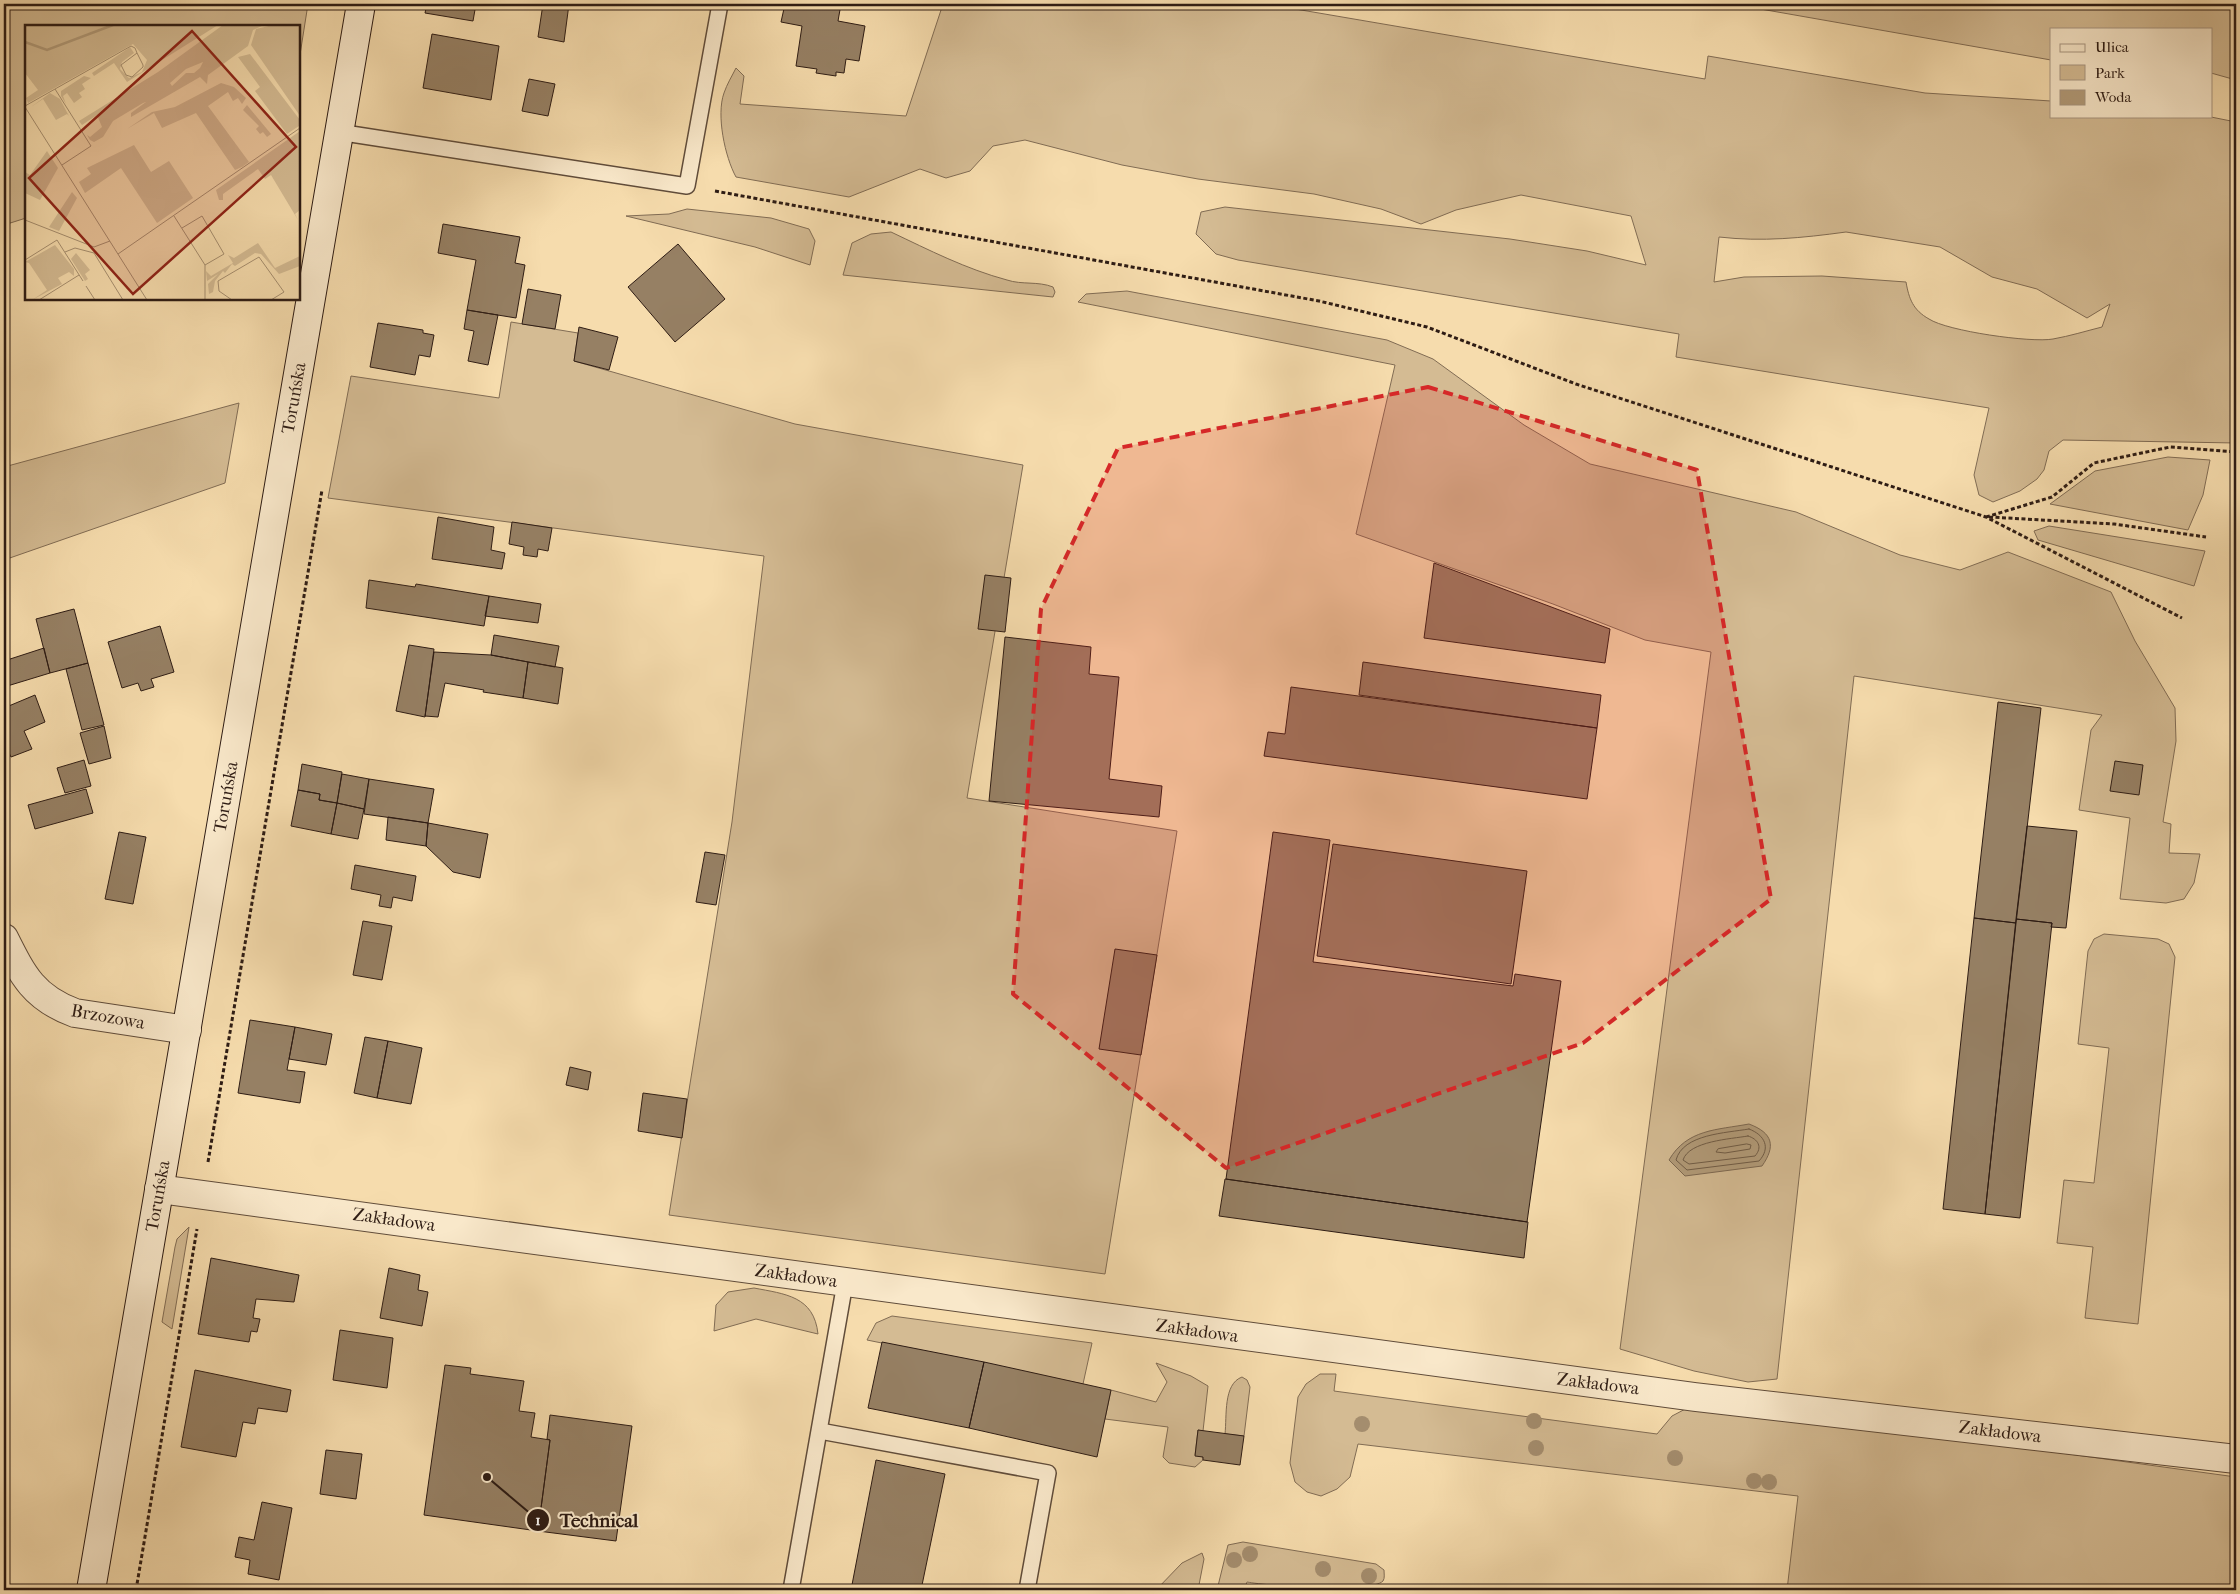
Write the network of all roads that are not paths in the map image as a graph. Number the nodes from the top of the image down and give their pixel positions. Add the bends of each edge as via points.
1 (361, 4) edge
2 (720, 4) edge
3 (338, 132) junction
4 (4, 938) edge
5 (187, 1030) junction
6 (159, 1189) junction
7 (845, 1283) junction
8 (820, 1431) junction
9 (2236, 1459) edge
10 (91, 1590) edge
11 (791, 1590) edge
12 (1027, 1590) edge

1 - 3 street, Toruńska
2 - 3 lane via 687,186
3 - 5 street, Toruńska
4 - 5 street, Brzozowa via 21,974 38,993 58,1007 75,1013
5 - 6 street, Toruńska
6 - 7 street, Zakładowa
6 - 10 street, Toruńska
7 - 8 lane
7 - 9 street, Zakładowa via 1686,1395
8 - 11 lane
8 - 12 lane via 1048,1473

